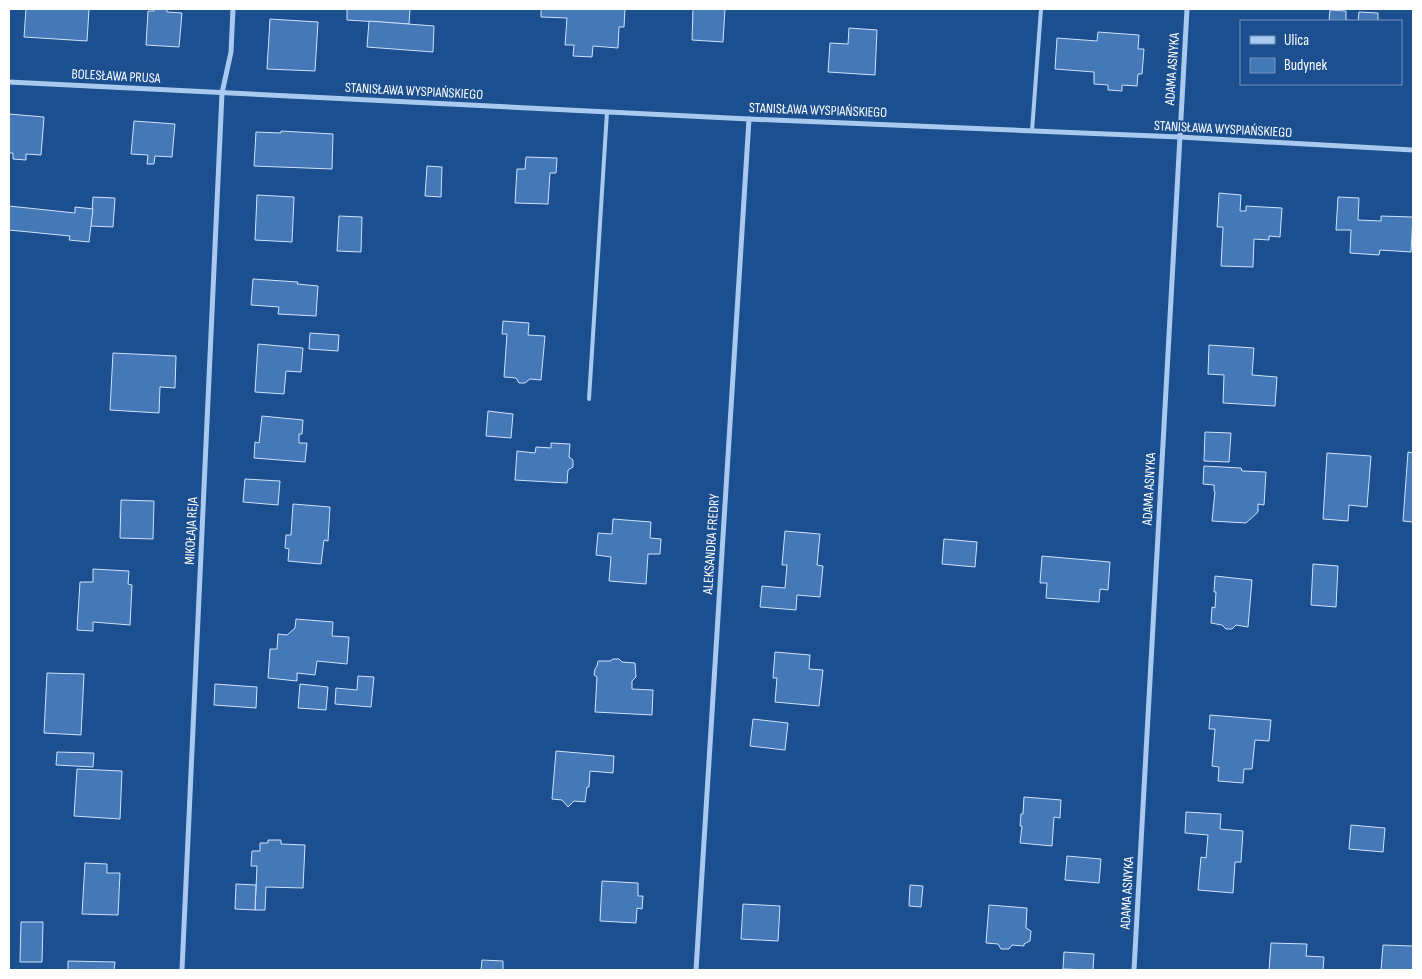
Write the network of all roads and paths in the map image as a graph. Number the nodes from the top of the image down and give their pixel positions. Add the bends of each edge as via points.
1 (233, 9) edge
2 (1040, 9) edge
3 (1187, 9) edge
4 (9, 82) edge
5 (222, 93) junction
6 (606, 112) junction
7 (749, 119) junction
8 (1032, 131) junction
9 (1179, 137) junction
10 (1413, 150) edge
11 (589, 399) dead end
12 (182, 970) edge
13 (696, 970) edge
14 (1134, 970) edge

1 - 5 street, MIKOŁAJA REJA via 231,52
2 - 8 lane
3 - 9 street, ADAMA ASNYKA
4 - 5 street, BOLESŁAWA PRUSA
5 - 6 street, STANISŁAWA WYSPIAŃSKIEGO
5 - 12 street, MIKOŁAJA REJA
6 - 7 street, STANISŁAWA WYSPIAŃSKIEGO
6 - 11 lane
7 - 8 street, STANISŁAWA WYSPIAŃSKIEGO
7 - 13 street, ALEKSANDRA FREDRY
8 - 9 street, STANISŁAWA WYSPIAŃSKIEGO
9 - 10 street, STANISŁAWA WYSPIAŃSKIEGO
9 - 14 street, ADAMA ASNYKA

